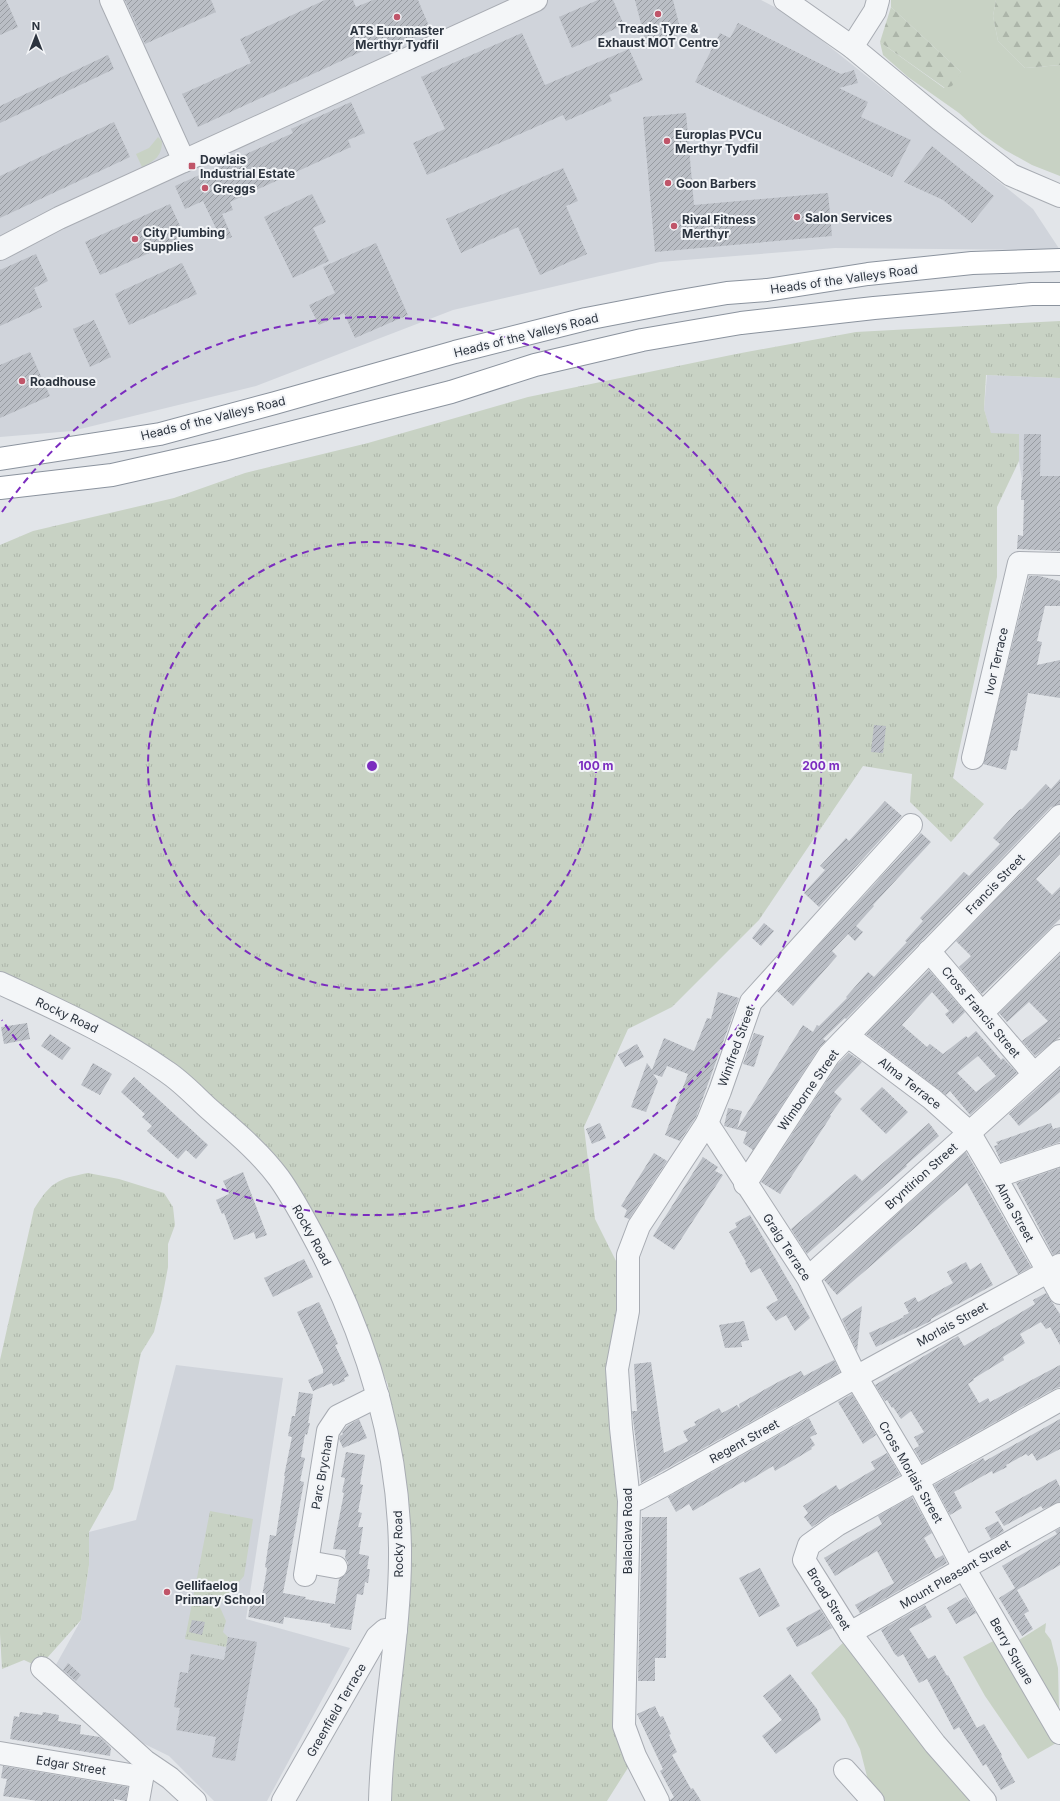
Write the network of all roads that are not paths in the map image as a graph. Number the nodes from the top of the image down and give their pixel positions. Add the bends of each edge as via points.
1 (111, 0) edge
2 (536, 0) edge
3 (785, 0) edge
4 (878, 0) edge
5 (506, 6) edge
6 (852, 47) junction
7 (184, 161) junction
8 (1060, 196) edge
9 (0, 249) edge
10 (1060, 260) edge
11 (1060, 294) edge
12 (0, 459) edge
13 (0, 488) edge
14 (1060, 564) edge
15 (973, 758) dead end
16 (1060, 816) edge
17 (911, 825) dead end
18 (1060, 936) edge
19 (929, 951) junction
20 (0, 983) edge
21 (982, 1013) junction
22 (848, 1036) junction
23 (1060, 1051) edge
24 (1033, 1074) junction
25 (707, 1123) junction
26 (969, 1132) junction
27 (1060, 1155) edge
28 (996, 1178) junction
29 (745, 1184) junction
30 (628, 1255) joint
31 (1054, 1268) edge
32 (808, 1278) junction
33 (1060, 1293) edge
34 (856, 1377) junction
35 (378, 1396) junction
36 (1060, 1400) edge
37 (917, 1479) junction
38 (629, 1501) junction
39 (1060, 1514) edge
40 (336, 1567) dead end
41 (964, 1568) junction
42 (396, 1630) junction
43 (850, 1633) junction
44 (42, 1668) dead end
45 (1060, 1733) edge
46 (0, 1753) edge
47 (144, 1769) junction
48 (845, 1770) dead end
49 (869, 1800) edge
50 (138, 1801) edge
51 (195, 1801) edge
52 (283, 1801) edge
53 (380, 1801) edge
54 (658, 1801) edge
55 (985, 1801) edge

1 - 7 street
2 - 5 street
3 - 6 street
4 - 6 street via 875,11
5 - 7 street
6 - 8 street via 1011,175
7 - 9 street via 59,218
10 - 12 highway, Heads of the Valleys Road via 972,263 868,274 767,290 728,292 669,303 455,352 160,434
11 - 13 highway via 1032,294 874,308 741,323 642,340 535,365 451,392 223,450 112,475
14 - 15 street, Ivor Terrace via 1019,563
16 - 19 street, Francis Street
17 - 25 street, Winifred Street via 751,1002
18 - 21 street
19 - 21 street, Cross Francis Street
19 - 22 street, Wimborne Street
20 - 35 street, Rocky Road via 99,1029 136,1050 170,1074 255,1150 279,1178 331,1270 360,1339
21 - 24 street, Cross Francis Street
22 - 26 street, Alma Terrace via 932,1099
22 - 29 street, Wimborne Street via 829,1055
23 - 24 street, Bryntirion Street
24 - 26 street, Bryntirion Street
25 - 29 street, Graig Terrace
25 - 30 street, Winifred Street via 639,1226
26 - 28 street, Alma Street
26 - 32 street, Bryntirion Street
27 - 28 street
28 - 31 street, Alma Street
29 - 32 street, Graig Terrace
30 - 38 street, Balaclava Road via 628,1311 617,1369
31 - 33 street, Alma Street
31 - 34 street, Morlais Street
32 - 34 street, Graig Terrace
34 - 37 street, Cross Morlais Street
34 - 38 street, Regent Street via 675,1480
35 - 40 street, Parc Brychan via 338,1416 328,1431 306,1569
35 - 42 street, Rocky Road via 389,1445 398,1511 400,1549
36 - 37 street, Broad Street
37 - 41 street, Cross Morlais Street
37 - 43 street, Broad Street via 837,1525 809,1545 804,1560
38 - 54 street, Balaclava Road via 624,1726 635,1756
39 - 41 street, Mount Pleasant Street
41 - 43 street, Mount Pleasant Street
41 - 45 street, Berry Square
42 - 52 street, Greenfield Terrace via 385,1630 377,1637
42 - 53 street, Rocky Road
43 - 55 street, Broad Street via 935,1744
44 - 47 street
46 - 47 street, Edgar Street
47 - 50 street
47 - 51 street via 170,1778
48 - 49 street

